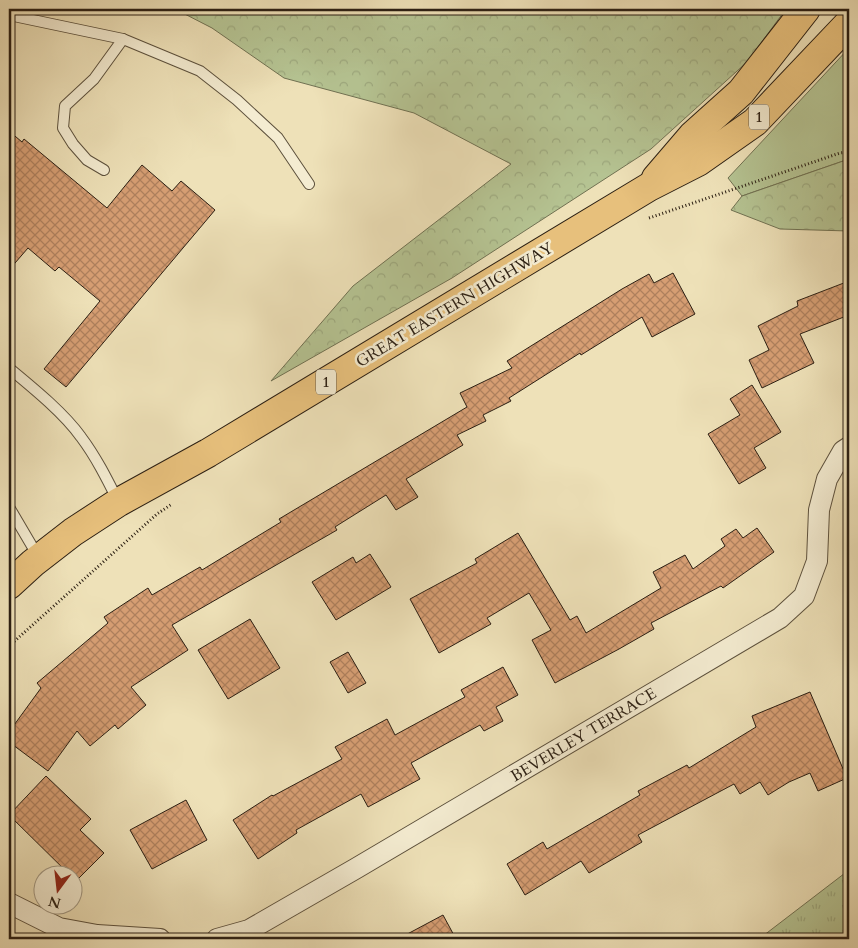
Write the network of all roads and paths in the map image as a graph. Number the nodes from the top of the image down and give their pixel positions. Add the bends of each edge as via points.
1 (806, 9) edge
2 (9, 15) edge
3 (849, 23) edge
4 (123, 39) junction
5 (849, 152) edge
6 (104, 170) dead end
7 (309, 184) dead end
8 (649, 187) junction
9 (660, 214) dead end
10 (9, 368) edge
11 (849, 447) edge
12 (119, 502) junction
13 (9, 507) edge
14 (40, 558) junction
15 (9, 585) edge
16 (9, 903) edge
17 (160, 939) edge
18 (217, 939) edge

1 - 8 highway, GREAT EASTERN HIGHWAY / 1 via 741,92 692,136
2 - 4 lane
3 - 8 highway, GREAT EASTERN HIGHWAY / 1 via 755,122 698,162
4 - 6 lane via 94,79 65,106 63,128 87,160
4 - 7 lane via 200,71 278,138
5 - 9 path
8 - 12 highway, GREAT EASTERN HIGHWAY / 1 via 208,453
10 - 12 lane via 80,435
11 - 18 street, BEVERLEY TERRACE via 827,479 819,510 817,561 804,596 780,618 249,930
12 - 14 highway, GREAT EASTERN HIGHWAY / 1
13 - 14 lane
14 - 15 highway, GREAT EASTERN HIGHWAY / 1
16 - 17 street via 59,928 97,935

